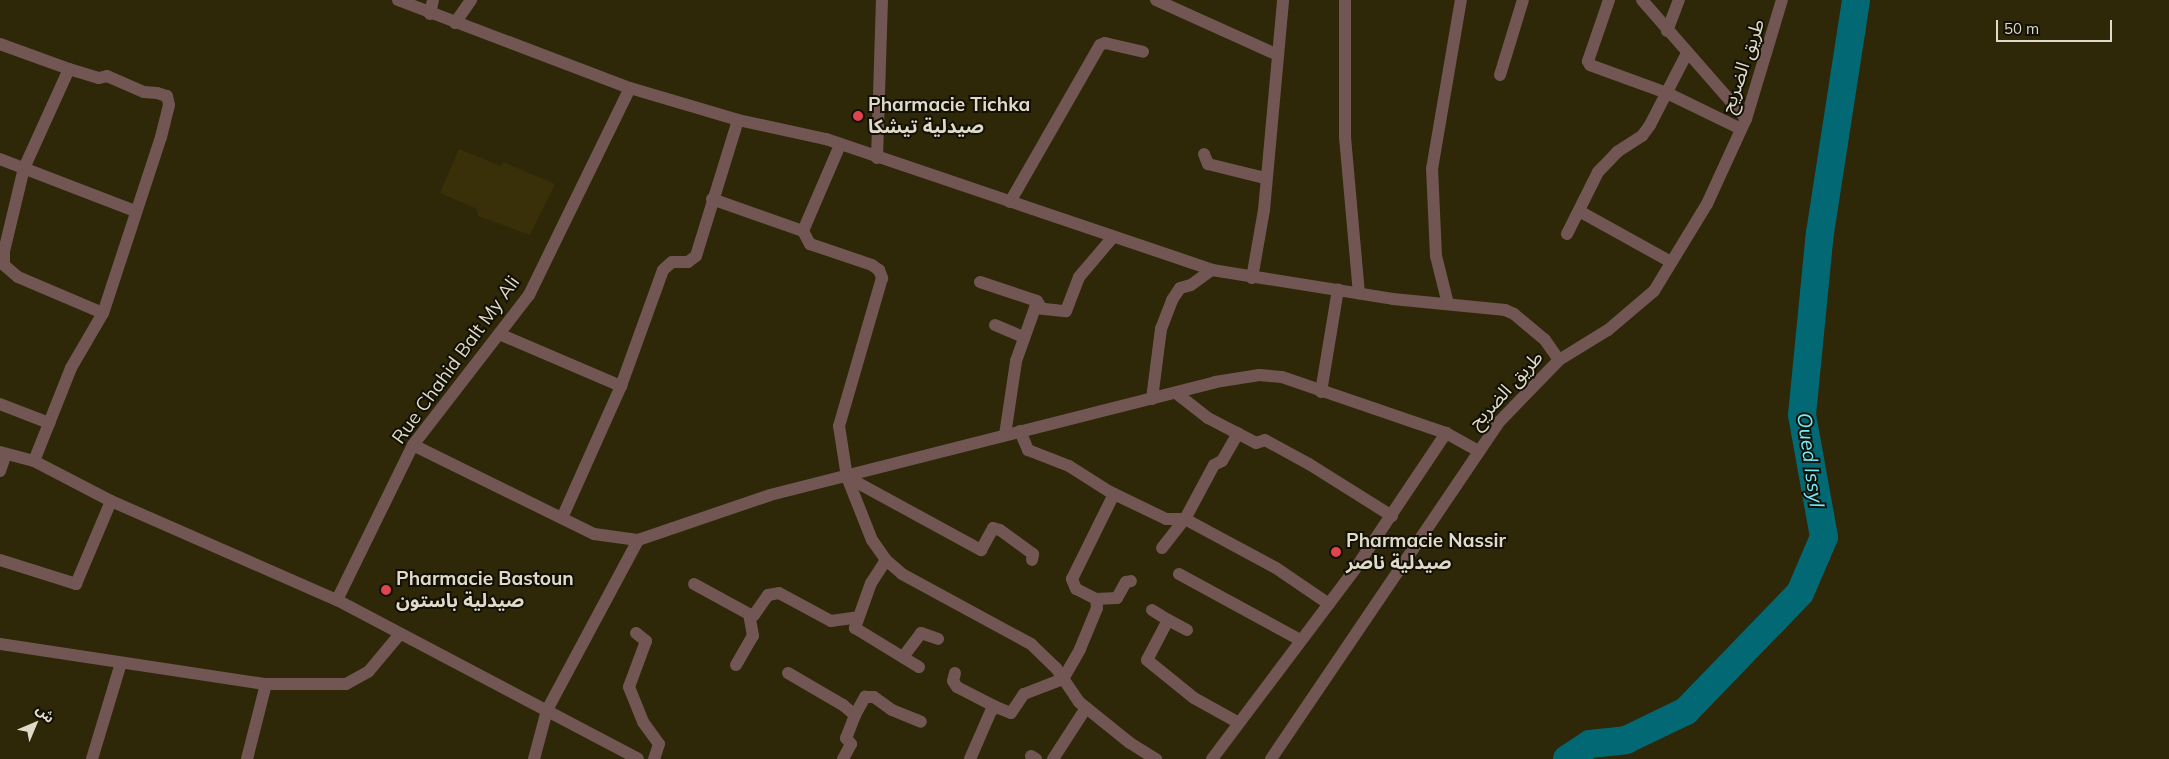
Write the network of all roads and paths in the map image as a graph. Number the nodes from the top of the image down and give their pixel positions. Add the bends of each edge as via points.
1 (398, 0) edge
2 (433, 0) edge
3 (471, 0) edge
4 (882, 0) edge
5 (1156, 0) edge
6 (1283, 0) edge
7 (1345, 0) edge
8 (1461, 0) edge
9 (1523, 0) edge
10 (1609, 0) edge
11 (1642, 0) edge
12 (1679, 0) edge
13 (1782, 0) edge
14 (430, 14) junction
15 (455, 23) junction
16 (1668, 30) junction
17 (0, 44) edge
18 (1143, 52) dead end
19 (1687, 53) junction
20 (1278, 55) junction
21 (69, 69) junction
22 (1500, 75) dead end
23 (630, 88) junction
24 (1667, 93) junction
25 (738, 120) junction
26 (1744, 124) junction
27 (840, 144) junction
28 (1204, 154) dead end
29 (877, 158) junction
30 (0, 159) edge
31 (24, 168) junction
32 (1265, 178) junction
33 (712, 199) junction
34 (1010, 202) junction
35 (135, 211) junction
36 (1579, 211) junction
37 (803, 231) junction
38 (1567, 234) dead end
39 (1113, 237) junction
40 (1672, 262) junction
41 (1212, 270) junction
42 (1252, 278) junction
43 (980, 282) dead end
44 (1338, 289) junction
45 (1359, 293) junction
46 (1448, 304) junction
47 (1040, 306) junction
48 (103, 313) junction
49 (995, 325) dead end
50 (499, 334) junction
51 (1022, 337) junction
52 (1559, 360) junction
53 (621, 386) junction
54 (1321, 392) junction
55 (1176, 393) junction
56 (1152, 400) junction
57 (0, 404) edge
58 (49, 424) junction
59 (1020, 431) junction
60 (1238, 433) junction
61 (1446, 433) junction
62 (1005, 435) junction
63 (413, 445) junction
64 (1477, 450) junction
65 (3, 453) edge
66 (34, 461) junction
67 (0, 471) edge
68 (847, 478) junction
69 (1114, 494) junction
70 (111, 501) junction
71 (1392, 516) junction
72 (562, 518) junction
73 (1186, 519) junction
74 (638, 540) junction
75 (1162, 548) dead end
76 (0, 560) edge
77 (886, 560) junction
78 (1032, 560) dead end
79 (1179, 574) dead end
80 (1131, 581) dead end
81 (694, 584) dead end
82 (1096, 599) junction
83 (337, 600) junction
84 (1329, 604) junction
85 (1152, 610) dead end
86 (749, 614) junction
87 (858, 617) junction
88 (1168, 620) junction
89 (1187, 630) dead end
90 (636, 633) dead end
91 (400, 634) junction
92 (938, 639) dead end
93 (1300, 640) junction
94 (0, 644) edge
95 (903, 657) junction
96 (122, 663) junction
97 (736, 665) dead end
98 (920, 666) dead end
99 (788, 673) dead end
100 (955, 673) dead end
101 (1063, 679) junction
102 (266, 684) junction
103 (996, 707) junction
104 (1086, 708) junction
105 (547, 710) junction
106 (855, 715) junction
107 (921, 722) dead end
108 (1239, 723) junction
109 (1153, 758) edge
110 (92, 759) edge
111 (247, 759) edge
112 (534, 759) edge
113 (638, 759) edge
114 (654, 759) edge
115 (843, 759) edge
116 (970, 759) edge
117 (1053, 759) edge
118 (1212, 759) edge
119 (1271, 759) edge

1 - 14 street
2 - 14 street
3 - 15 street
4 - 29 street
5 - 20 street
6 - 20 street
7 - 45 street via 1347,174
8 - 46 street via 1432,169 1436,256
9 - 22 street
10 - 24 street via 1588,61 1590,65
11 - 16 street
12 - 16 street
13 - 26 street, طريق الضريح
14 - 15 street
15 - 23 street
16 - 19 street
17 - 21 street
18 - 34 street via 1105,43 1100,45
19 - 24 street
19 - 26 street
20 - 32 street
21 - 31 street
21 - 35 street via 99,78 107,76 144,92 167,96 169,105 161,137
23 - 25 street
23 - 50 street, Rue Chahid Balt My Ali via 529,295
24 - 26 street
24 - 36 street via 1642,136 1617,152 1598,172
25 - 27 street
25 - 33 street
26 - 40 street, طريق الضريح via 1707,204
27 - 29 street
27 - 37 street
28 - 32 street via 1208,164
29 - 34 street
30 - 31 street
31 - 35 street
31 - 48 street via 4,251 4,265 18,277
32 - 42 street via 1264,210
33 - 37 street
33 - 53 street via 696,256 688,262 672,262 663,270
34 - 39 street
35 - 48 street
36 - 38 street
36 - 40 street
37 - 68 street via 810,244 872,265 882,278 841,412 841,444
39 - 41 street
39 - 47 street via 1079,277 1066,311
40 - 52 street, طريق الضريح via 1654,291 1638,307
41 - 42 street
41 - 56 street via 1191,285 1180,288 1172,300 1161,329
42 - 44 street
43 - 47 street via 1037,301
44 - 45 street
44 - 54 street
45 - 46 street
46 - 52 street via 1514,314 1545,340
47 - 51 street via 1035,308
48 - 58 street via 71,368
49 - 51 street
50 - 53 street
50 - 63 street, Rue Chahid Balt My Ali
51 - 62 street
52 - 64 street, طريق الضريح via 1526,391
53 - 72 street
54 - 55 street via 1282,377 1259,375
54 - 61 street
55 - 56 street
55 - 60 street via 1208,418
56 - 59 street
57 - 58 street
58 - 66 street
59 - 62 street
59 - 69 street via 1028,450 1069,466
60 - 71 street via 1256,443 1265,440
60 - 73 street via 1222,461 1214,465
61 - 64 street
61 - 71 street
62 - 68 street
63 - 72 street
63 - 83 street, Rue Chahid Balt My Ali
64 - 119 street, طريق الضريح
65 - 66 street
65 - 67 street
66 - 70 street
68 - 74 street via 770,495
68 - 77 street via 872,540
68 - 78 street via 981,550 993,528 1000,530 1033,554
69 - 73 street via 1166,519
69 - 82 street via 1072,580 1076,589
70 - 76 street via 76,584
70 - 83 street
71 - 84 street
72 - 74 street via 594,534
73 - 75 street
73 - 84 street via 1276,568
74 - 105 street
77 - 87 street via 871,583
77 - 101 street via 911,579 1031,644
79 - 93 street
80 - 82 street via 1126,582 1117,598
81 - 86 street
82 - 101 street via 1098,608
83 - 91 street
84 - 93 street
85 - 88 street
86 - 87 street via 754,615 768,595 779,593 831,621
86 - 97 street via 753,636
87 - 95 street via 855,628
88 - 89 street
88 - 108 street via 1147,660 1194,698
90 - 114 street via 646,641 629,686 643,722 659,744
91 - 102 street via 375,666 346,684
91 - 105 street
92 - 95 street via 921,633
93 - 108 street
94 - 96 street
95 - 98 street
96 - 102 street
96 - 110 street
99 - 106 street
100 - 103 street via 953,681 957,687
101 - 103 street via 1024,694 1012,713
101 - 104 street
102 - 111 street
103 - 116 street via 991,711
104 - 109 street
104 - 117 street
105 - 112 street
105 - 113 street
106 - 107 street via 865,697 874,697 892,710
106 - 115 street via 846,738 851,744
108 - 118 street

